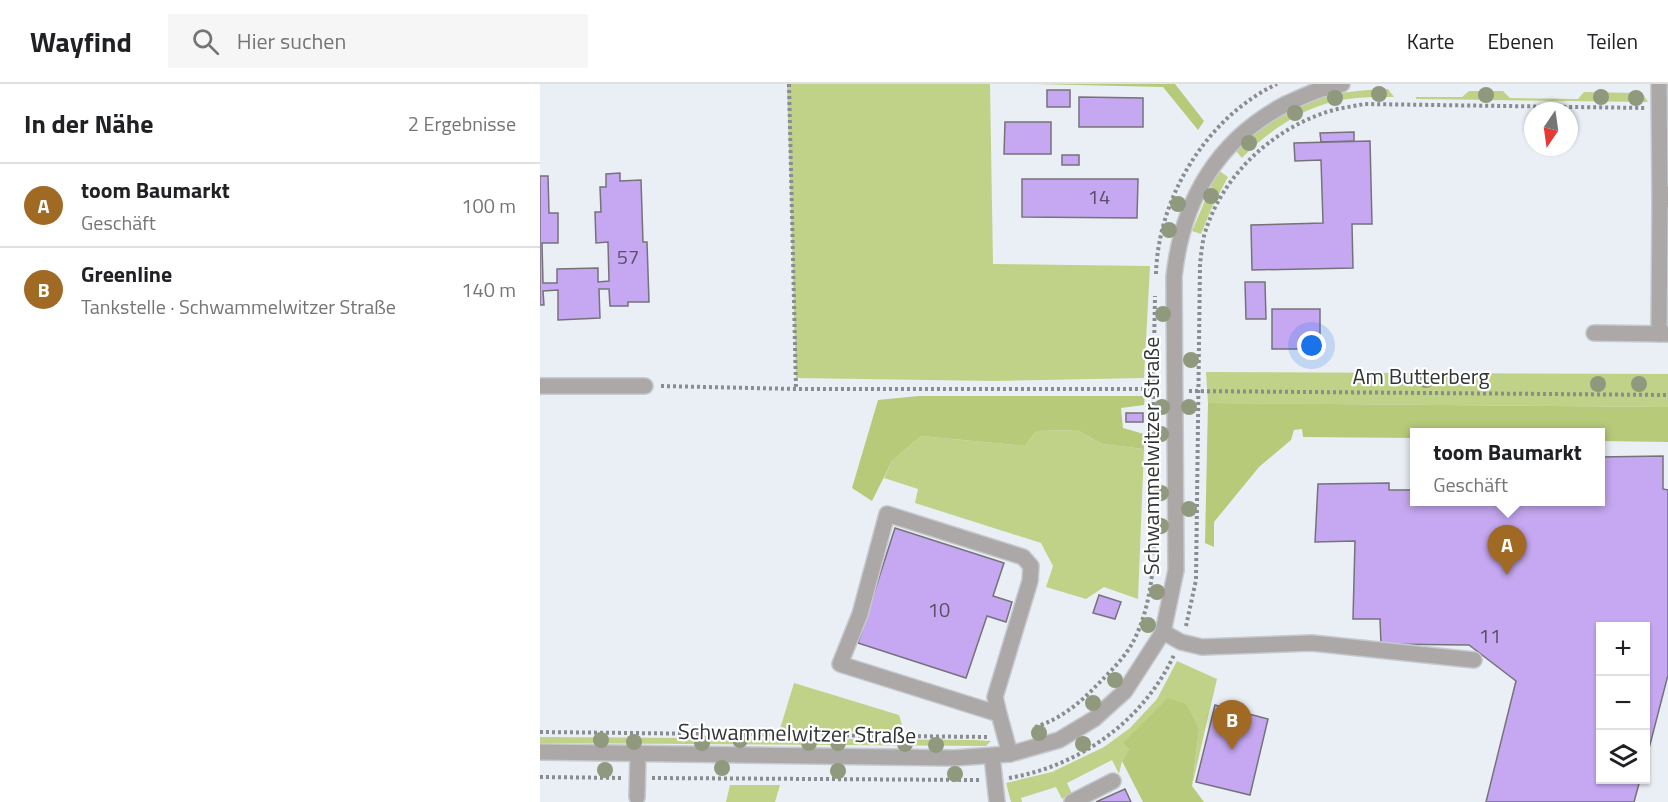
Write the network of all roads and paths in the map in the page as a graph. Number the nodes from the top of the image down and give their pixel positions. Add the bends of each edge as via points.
1 (789, 84) edge
2 (1337, 84) edge
3 (1659, 84) edge
4 (1659, 109) junction
5 (1664, 200) edge
6 (1594, 333) dead end
7 (1664, 334) edge
8 (540, 386) edge
9 (645, 386) joint
10 (796, 389) junction
11 (1153, 389) dead end
12 (1174, 390) junction
13 (1198, 391) junction
14 (1668, 395) edge
15 (1162, 632) junction
16 (1181, 642) junction
17 (1474, 660) dead end
18 (999, 714) junction
19 (540, 752) edge
20 (638, 754) junction
21 (1010, 754) junction
22 (992, 756) junction
23 (540, 777) edge
24 (638, 778) junction
25 (995, 780) junction
26 (1113, 781) dead end
27 (637, 797) dead end
28 (998, 802) edge
29 (1072, 802) edge

1 - 10 path
2 - 12 street, Schwammelwitzer Straße via 1304,95 1258,121 1232,142 1195,196 1177,252 1174,277
3 - 4 street
4 - 5 street
4 - 13 path via 1364,104 1324,113 1285,131 1239,169 1204,236
5 - 7 street
6 - 7 street
8 - 9 street
9 - 10 path
10 - 11 path
12 - 13 path, Am Butterberg
12 - 15 street, Schwammelwitzer Straße via 1176,570
13 - 14 path, Am Butterberg
13 - 16 path via 1196,580
15 - 16 street
15 - 21 street, Schwammelwitzer Straße via 1125,691 1094,719 1059,740
16 - 17 street via 1202,647 1312,643
16 - 25 path via 1168,669 1133,715 1100,743 1059,764
18 - 18 street via 840,664 860,614 887,514 1023,557 1031,566 1030,581 995,697
18 - 21 street
19 - 20 street, Schwammelwitzer Straße
20 - 22 street, Schwammelwitzer Straße
20 - 24 street
21 - 22 street, Schwammelwitzer Straße
22 - 25 street
23 - 24 path
24 - 25 path
24 - 27 street
25 - 28 street
26 - 29 street

